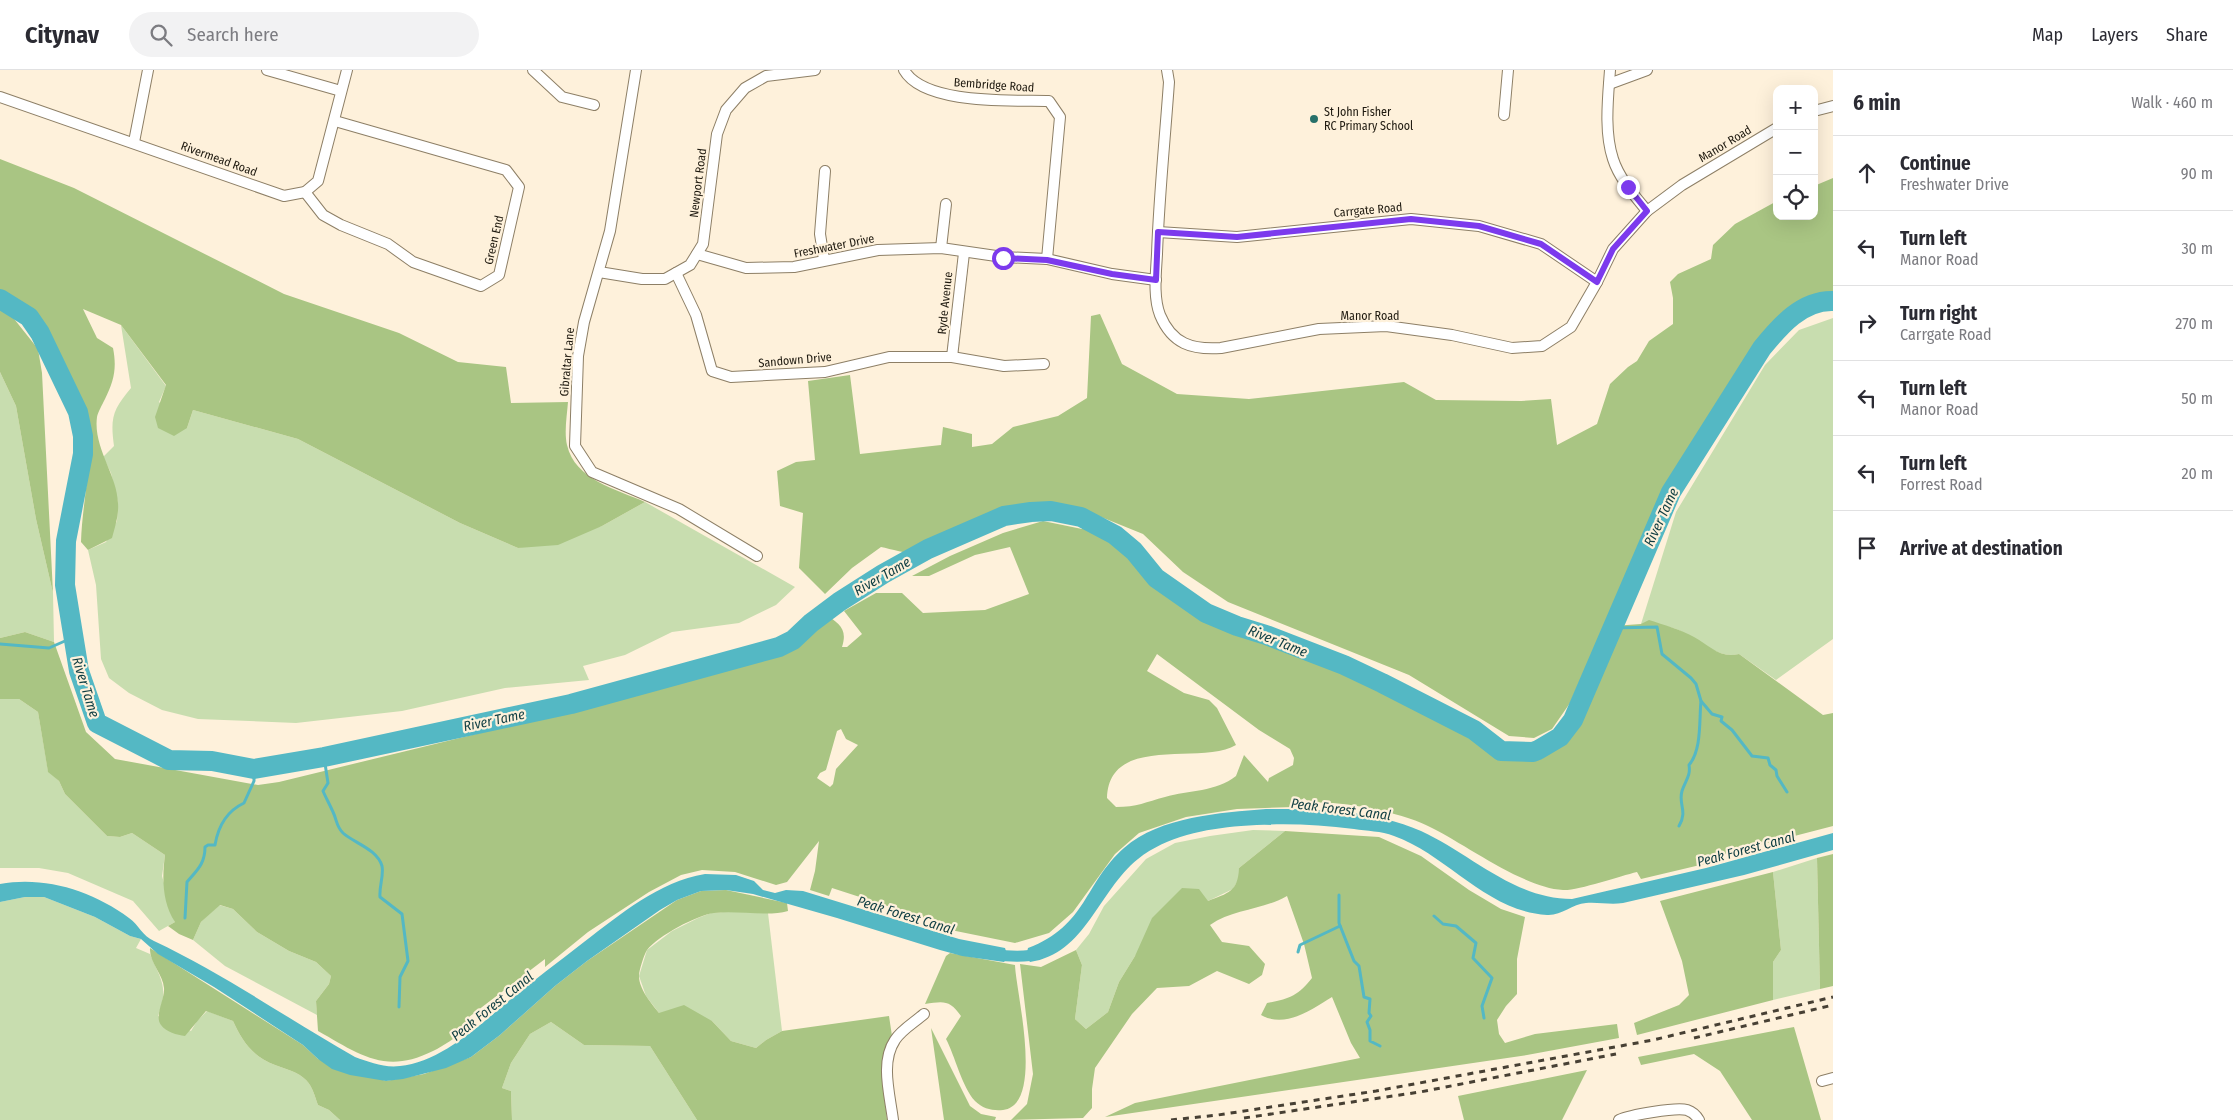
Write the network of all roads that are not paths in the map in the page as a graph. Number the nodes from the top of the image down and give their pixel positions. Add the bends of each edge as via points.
1 (148, 70) edge
2 (267, 70) edge
3 (346, 70) edge
4 (533, 70) edge
5 (636, 70) edge
6 (815, 70) edge
7 (904, 70) edge
8 (1167, 70) edge
9 (1508, 70) edge
10 (1610, 70) edge
11 (1647, 70) edge
12 (1609, 84) junction
13 (341, 91) junction
14 (0, 97) edge
15 (594, 105) dead end
16 (1833, 106) edge
17 (1818, 110) edge
18 (1504, 115) dead end
19 (335, 121) junction
20 (1774, 130) edge
21 (134, 142) junction
22 (825, 171) dead end
23 (305, 192) junction
24 (946, 204) dead end
25 (1647, 211) junction
26 (1158, 232) junction
27 (941, 248) junction
28 (964, 253) junction
29 (697, 254) junction
30 (824, 259) junction
31 (1047, 260) junction
32 (599, 272) junction
33 (676, 273) junction
34 (1156, 280) junction
35 (1597, 282) junction
36 (952, 357) junction
37 (1044, 364) dead end
38 (757, 556) dead end
39 (924, 1014) dead end
40 (1833, 1078) edge
41 (1822, 1081) dead end
42 (893, 1120) edge
43 (1619, 1120) edge
44 (1699, 1120) edge

1 - 21 street
2 - 13 street
3 - 13 street
4 - 15 street via 562,97
5 - 32 street, Gibraltar Lane via 610,231
6 - 29 street, Newport Road via 766,76 745,88 726,110 717,134 703,244
7 - 31 street, Bembridge Road via 922,86 956,98 1048,101 1060,117
8 - 26 street, Manor Road via 1170,82
9 - 18 street
10 - 12 street
11 - 12 street
12 - 25 street via 1608,126 1613,159 1628,187
13 - 19 street
14 - 21 street, Rivermead Road
16 - 17 street
19 - 23 street via 318,181
19 - 23 street, Green End via 506,170 519,187 499,275 481,286 413,262 388,244 323,215
20 - 25 street, Manor Road via 1682,184
21 - 23 street, Rivermead Road via 284,196
22 - 30 street via 820,234
24 - 27 street
25 - 35 street, Manor Road via 1613,249
26 - 34 street, Manor Road
26 - 35 street, Carrgate Road via 1237,237 1411,219 1479,226 1541,244
27 - 28 street, Freshwater Drive
27 - 30 street, Freshwater Drive via 878,250
28 - 31 street, Freshwater Drive
28 - 36 street, Ryde Avenue
29 - 30 street, Freshwater Drive via 746,268 794,267
29 - 33 street, Newport Road via 690,265
31 - 34 street, Freshwater Drive
32 - 33 street, Newport Road via 642,279 665,279
32 - 38 street, Gibraltar Lane via 578,356 575,446 592,472 679,509
33 - 36 street, Sandown Drive via 696,315 712,370 731,377 825,372 889,357
34 - 35 street, Manor Road via 1159,313 1171,334 1180,342 1207,349 1319,328 1386,326 1512,348 1542,346 1571,327
36 - 37 street, Sandown Drive via 1004,366
39 - 42 street via 895,1040 888,1056 887,1078
40 - 41 street
43 - 44 street via 1686,1110

